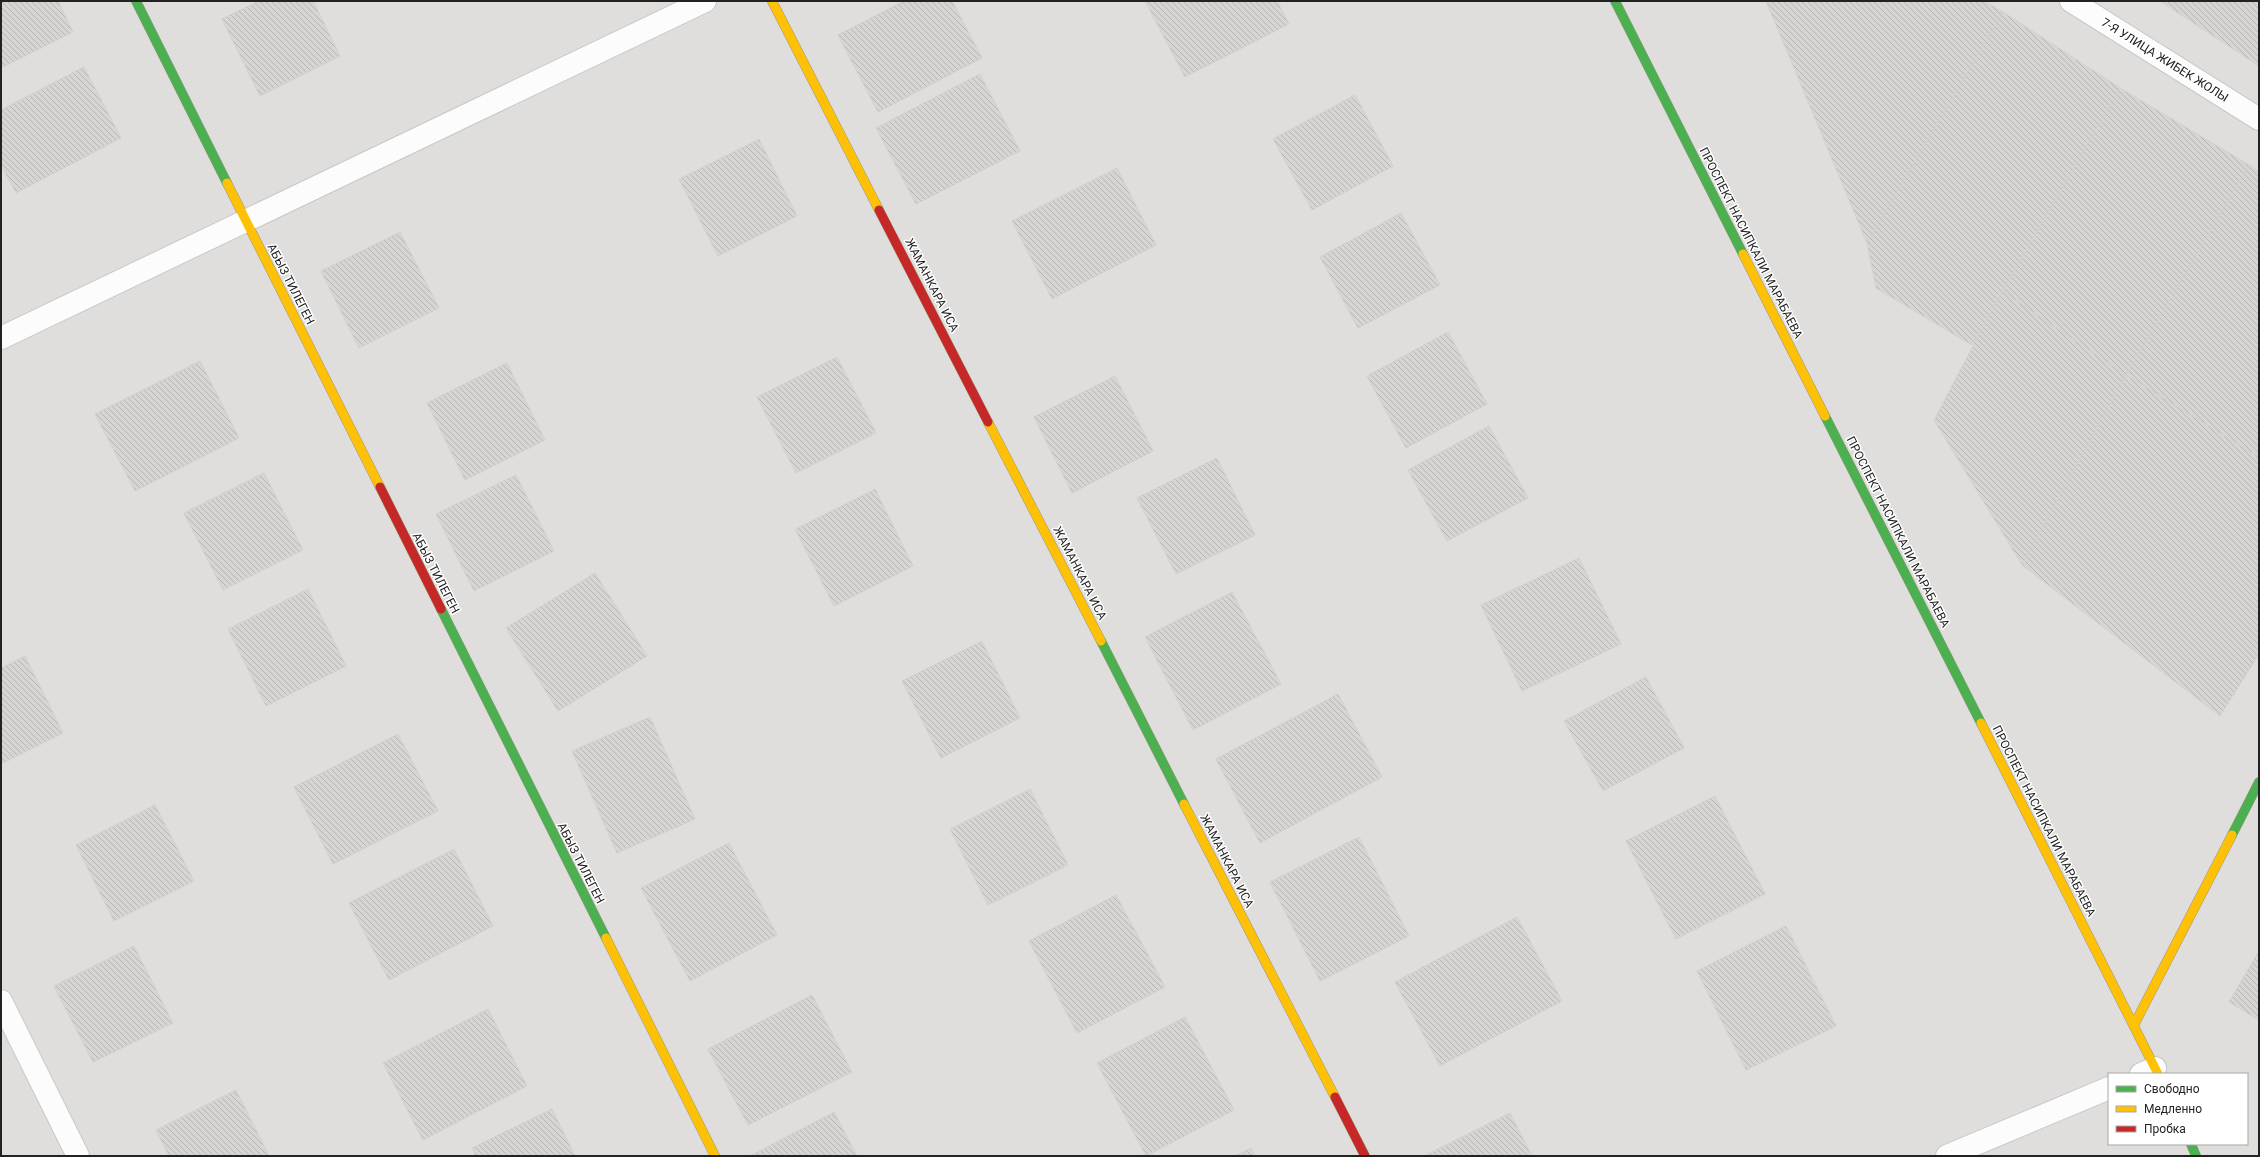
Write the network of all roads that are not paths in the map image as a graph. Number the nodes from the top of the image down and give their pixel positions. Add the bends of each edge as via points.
1 (136, 1) edge
2 (706, 1) edge
3 (772, 1) edge
4 (1615, 1) edge
5 (2070, 1) edge
6 (2259, 119) edge
7 (246, 221) junction
8 (1, 338) edge
9 (2255, 796) edge
10 (1, 1001) edge
11 (2134, 1025) junction
12 (2151, 1072) edge
13 (2108, 1088) edge
14 (2191, 1145) edge
15 (78, 1156) edge
16 (715, 1156) edge
17 (1365, 1156) edge
18 (1947, 1156) edge
19 (2196, 1156) edge

1 - 7 street, АБЫЗ ТИЛЕГЕН
2 - 7 street
3 - 17 street, ЖАМАНКАРА ИСА
4 - 11 street, ПРОСПЕКТ НАСИПКАЛИ МАРАБАЕВА
5 - 6 street, 7-Я УЛИЦА ЖИБЕК ЖОЛЫ
7 - 8 street
7 - 16 street, АБЫЗ ТИЛЕГЕН
9 - 11 street
10 - 15 street
11 - 12 street, ПРОСПЕКТ НАСИПКАЛИ МАРАБАЕВА
13 - 18 street
14 - 19 street

